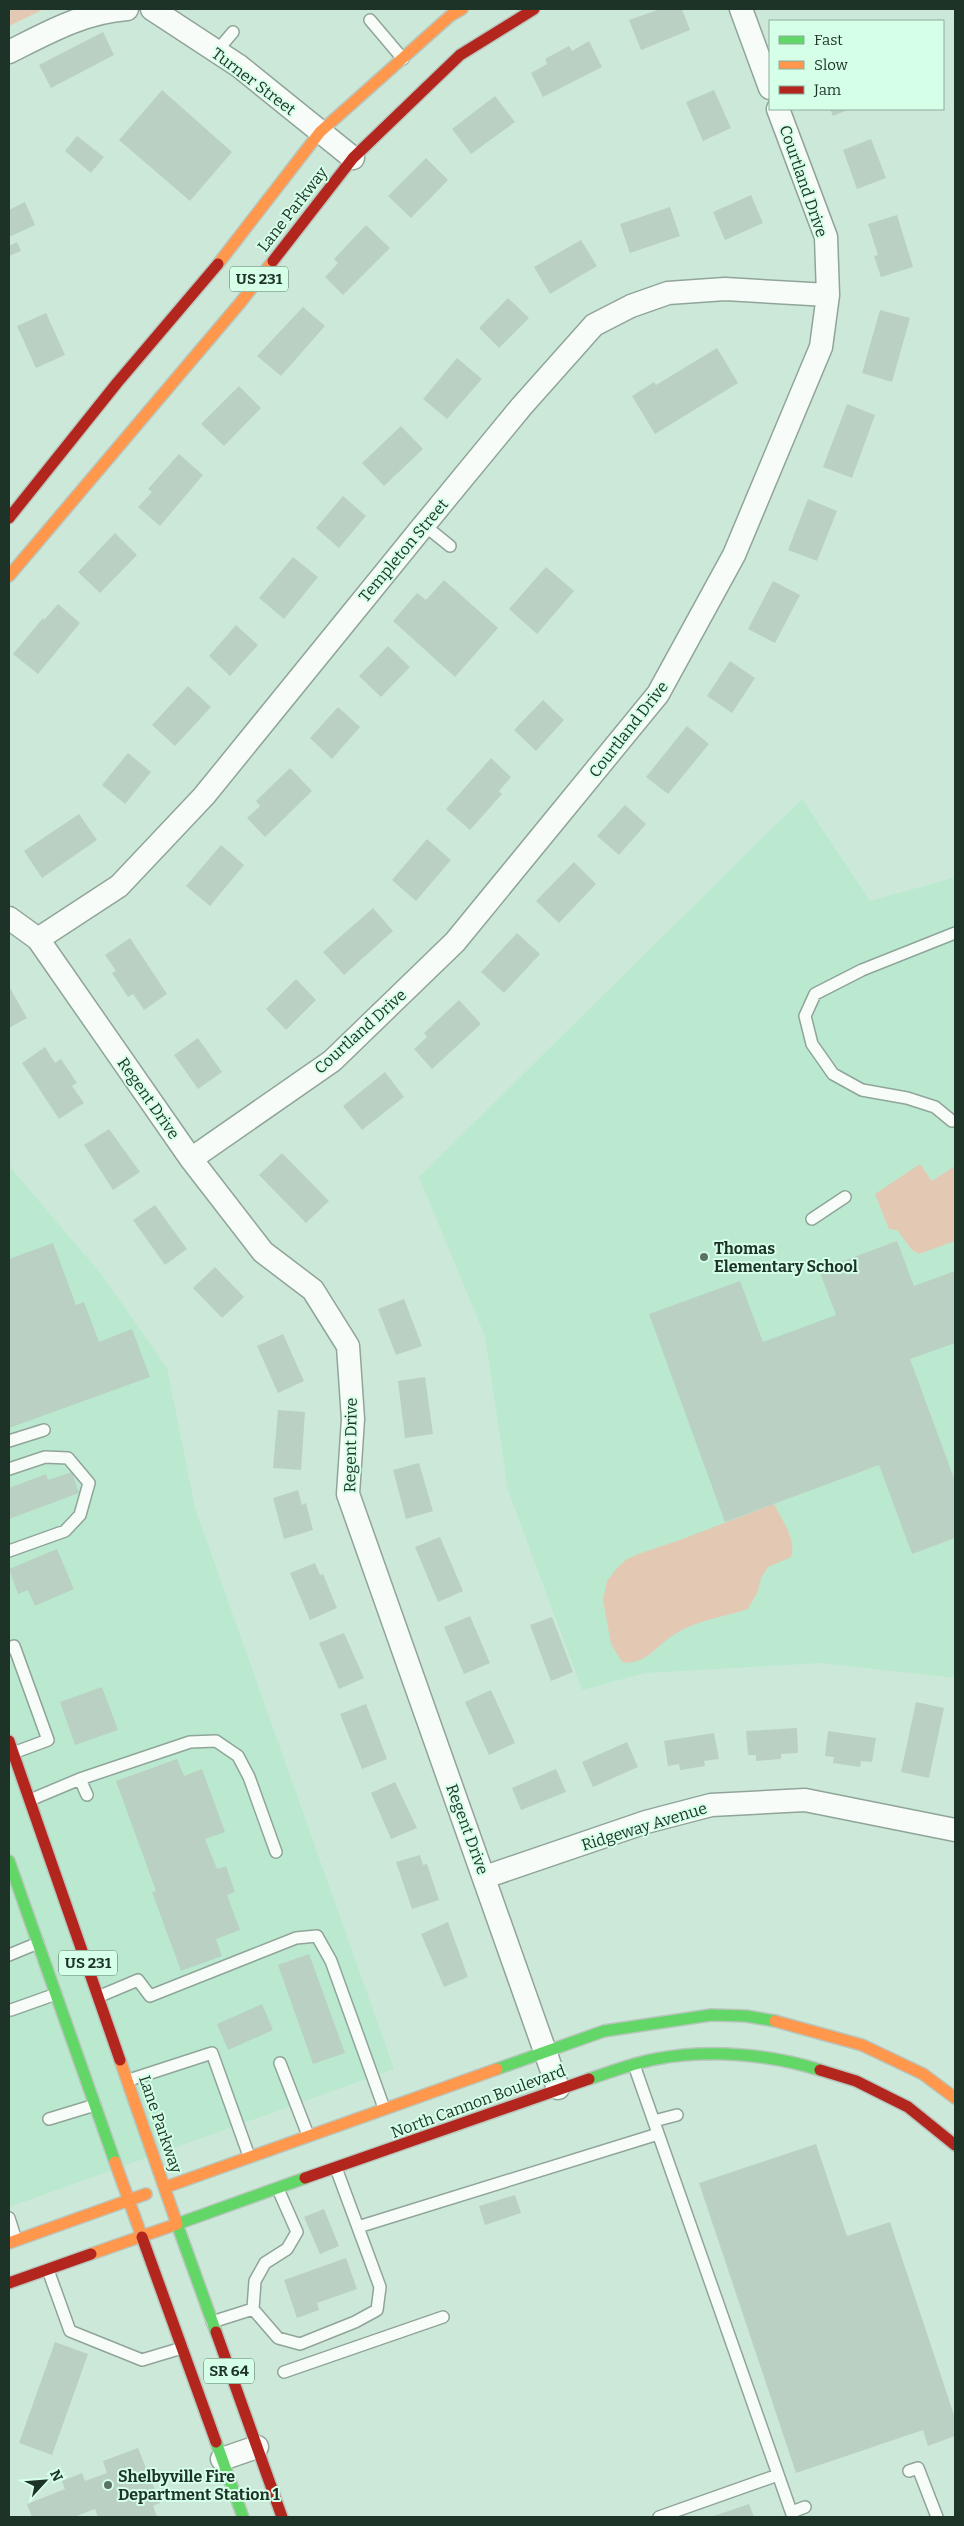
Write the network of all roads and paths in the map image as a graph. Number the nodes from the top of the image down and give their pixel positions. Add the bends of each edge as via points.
1 (127, 9) edge
2 (152, 9) edge
3 (462, 9) edge
4 (534, 9) edge
5 (741, 9) edge
6 (370, 20) dead end
7 (233, 32) dead end
8 (9, 52) edge
9 (217, 52) junction
10 (402, 59) junction
11 (769, 85) edge
12 (778, 110) edge
13 (320, 132) junction
14 (353, 158) junction
15 (828, 295) junction
16 (9, 518) edge
17 (424, 525) junction
18 (450, 546) dead end
19 (9, 576) edge
20 (9, 918) edge
21 (955, 933) edge
22 (38, 938) junction
23 (954, 1120) edge
24 (942, 1128) dead end
25 (191, 1159) junction
26 (845, 1197) dead end
27 (812, 1219) dead end
28 (44, 1430) dead end
29 (9, 1441) edge
30 (9, 1469) edge
31 (9, 1550) edge
32 (9, 1648) edge
33 (9, 1741) edge
34 (13, 1753) junction
35 (80, 1780) junction
36 (87, 1795) dead end
37 (30, 1800) junction
38 (955, 1830) edge
39 (276, 1852) dead end
40 (9, 1861) edge
41 (485, 1877) junction
42 (38, 1943) junction
43 (9, 1955) edge
44 (56, 1994) junction
45 (100, 1996) junction
46 (11, 2010) dead end
47 (545, 2050) junction
48 (280, 2064) dead end
49 (634, 2065) junction
50 (129, 2080) junction
51 (558, 2088) junction
52 (955, 2098) edge
53 (95, 2105) junction
54 (384, 2108) junction
55 (677, 2116) dead end
56 (49, 2118) dead end
57 (654, 2120) junction
58 (658, 2134) junction
59 (308, 2135) junction
60 (955, 2145) edge
61 (249, 2156) junction
62 (336, 2168) junction
63 (166, 2187) junction
64 (278, 2189) junction
65 (129, 2200) junction
66 (9, 2218) edge
67 (177, 2224) junction
68 (358, 2227) junction
69 (142, 2237) junction
70 (13, 2242) edge
71 (48, 2270) junction
72 (9, 2283) edge
73 (253, 2309) junction
74 (443, 2316) dead end
75 (212, 2322) junction
76 (182, 2348) junction
77 (284, 2372) dead end
78 (257, 2447) junction
79 (222, 2459) junction
80 (909, 2471) dead end
81 (778, 2475) junction
82 (805, 2507) dead end
83 (793, 2515) edge
84 (243, 2517) edge
85 (282, 2517) edge
86 (659, 2517) edge
87 (936, 2517) edge

1 - 8 street via 102,11
2 - 9 street, Turner Street
3 - 10 main road, Lane Parkway / US 231
4 - 14 main road, Lane Parkway / US 231 via 460,55
5 - 11 street
6 - 10 lane
7 - 9 lane
9 - 13 street, Turner Street
10 - 13 main road, Lane Parkway / US 231
12 - 15 street, Courtland Drive via 826,236
13 - 14 street, Turner Street
13 - 16 main road, Lane Parkway / US 231 via 231,248 116,383
14 - 19 main road, Lane Parkway / US 231 via 240,303
15 - 17 street, Templeton Street via 725,289 668,293 631,306 594,325
15 - 25 street, Courtland Drive via 821,347 734,555 658,694 455,942 332,1060
17 - 18 lane
17 - 22 street, Templeton Street via 204,796 119,886
20 - 22 street, Regent Drive
21 - 23 lane via 862,970 815,994 805,1016 812,1044 833,1074 862,1090 935,1107
22 - 25 street, Regent Drive
23 - 24 lane
25 - 41 street, Regent Drive via 263,1252 313,1290 348,1346 353,1419 348,1494
26 - 27 lane
28 - 29 lane
30 - 31 lane via 45,1457 68,1458 89,1483 80,1515 65,1531
32 - 34 lane via 14,1646 48,1740
33 - 34 main road, Lane Parkway / US 231
34 - 37 main road, Lane Parkway / US 231
35 - 36 lane
35 - 37 lane
35 - 39 lane via 190,1742 216,1741 238,1756
37 - 45 main road, Lane Parkway / US 231
38 - 41 street, Ridgeway Avenue via 804,1800 711,1805 646,1822
40 - 42 main road, US 231
41 - 47 street, Regent Drive
42 - 43 lane
42 - 44 main road, US 231
44 - 46 lane
44 - 53 main road, US 231
45 - 50 main road, Lane Parkway / US 231
45 - 54 lane via 138,1980 150,1996 296,1938 317,1936 331,1961
47 - 51 street, Regent Drive
47 - 52 main road, North Cannon Boulevard via 604,2031 645,2024 711,2015 746,2016 788,2022 862,2045 923,2074
47 - 54 main road, North Cannon Boulevard
48 - 59 lane
49 - 51 main road, North Cannon Boulevard
49 - 57 lane
49 - 60 main road, North Cannon Boulevard via 655,2059 704,2054 787,2060 856,2081 899,2103
50 - 61 lane via 212,2053
50 - 63 main road, Lane Parkway / US 231
51 - 62 main road, North Cannon Boulevard
53 - 56 lane
53 - 65 main road, US 231
54 - 59 main road, North Cannon Boulevard
55 - 57 lane
57 - 58 lane
58 - 68 lane
58 - 81 lane
59 - 61 main road, North Cannon Boulevard
61 - 63 main road, North Cannon Boulevard
62 - 64 main road, North Cannon Boulevard
62 - 68 lane
63 - 65 main road, North Cannon Boulevard
63 - 67 main road, Lane Parkway / US 231
64 - 67 main road, North Cannon Boulevard
64 - 73 lane via 297,2232 287,2249 265,2263 255,2281
65 - 69 main road
65 - 70 main road, North Cannon Boulevard
66 - 70 lane
67 - 69 main road, North Cannon Boulevard
67 - 75 main road, Lane Parkway / SR 64
68 - 73 lane via 380,2288 378,2310 300,2344 278,2338
69 - 71 main road, North Cannon Boulevard
69 - 76 main road, SR 64
71 - 72 main road, North Cannon Boulevard
71 - 76 lane via 70,2331 142,2360
73 - 75 lane
74 - 77 lane
75 - 78 main road, Lane Parkway / SR 64
76 - 79 main road, SR 64
78 - 79 street
78 - 85 main road, Lane Parkway / SR 64
79 - 84 main road, SR 64
80 - 87 lane via 918,2468
81 - 83 lane
81 - 86 lane
82 - 83 lane

